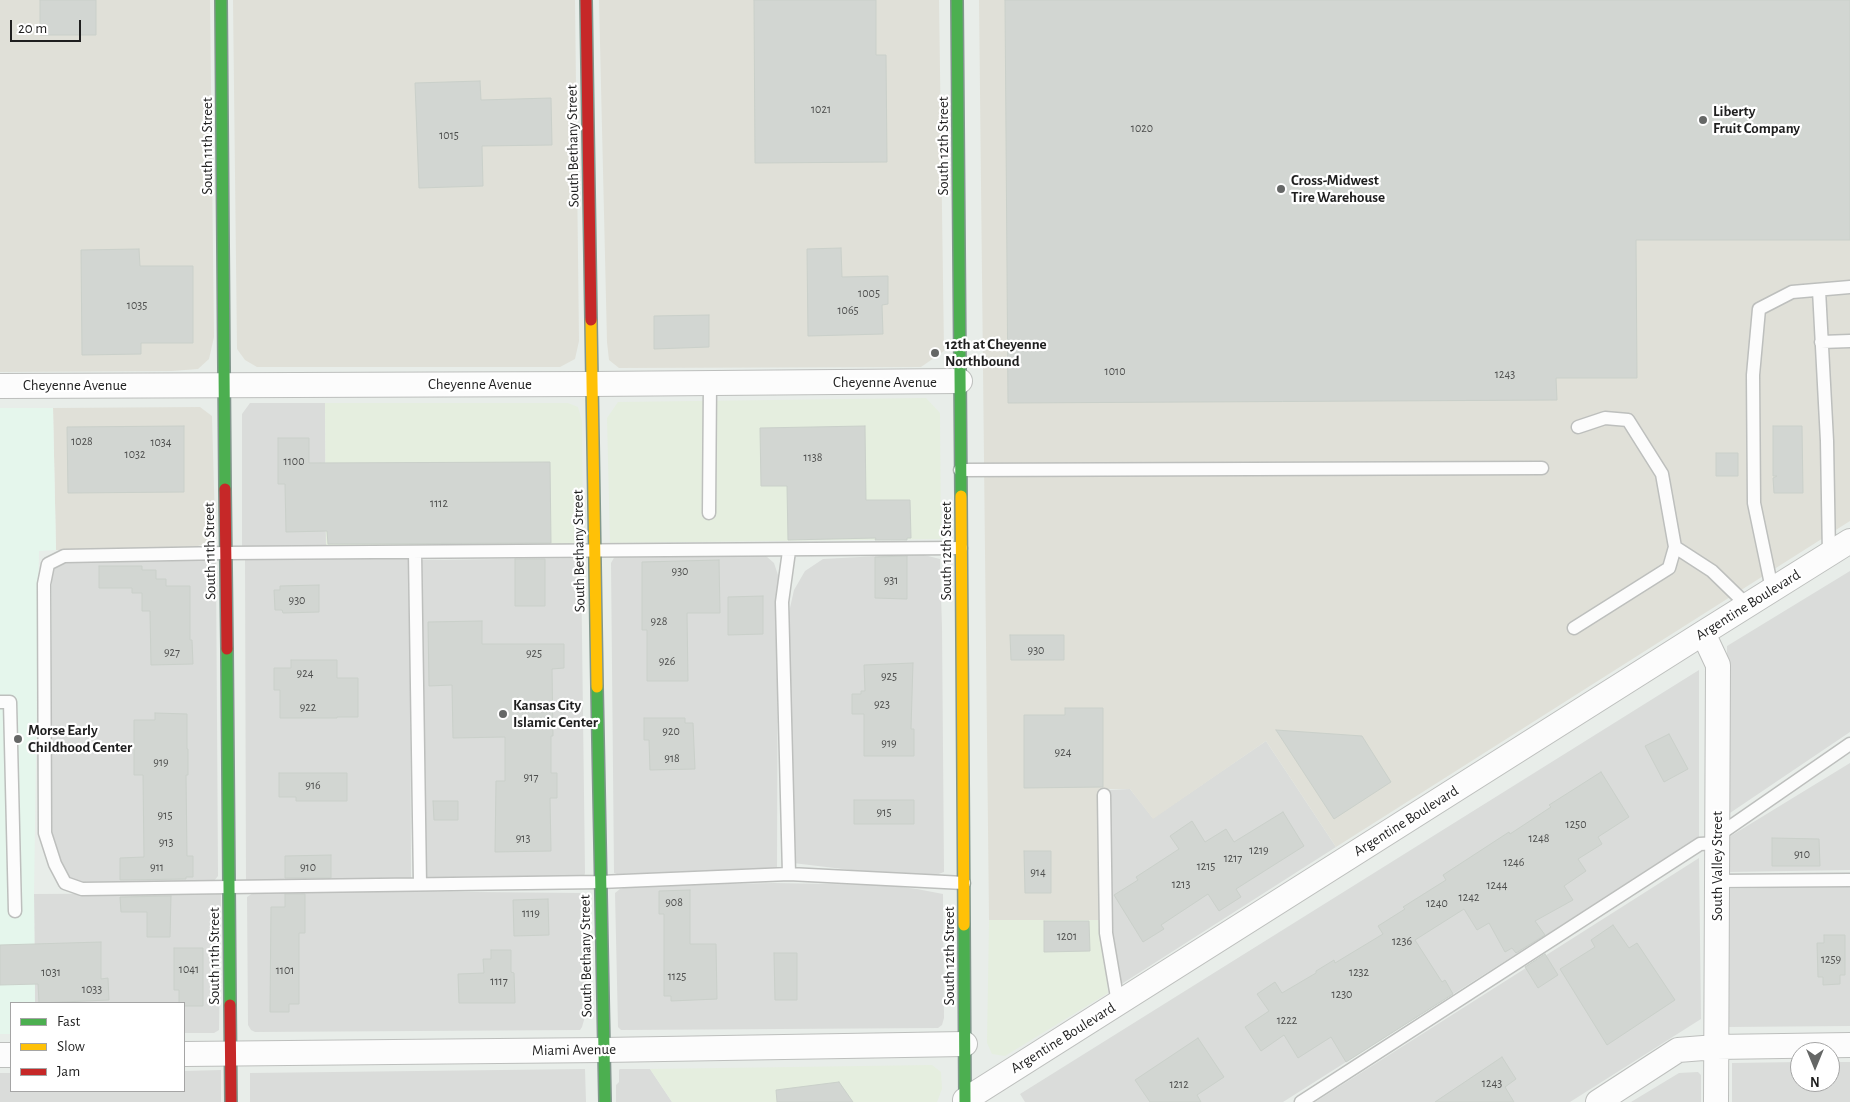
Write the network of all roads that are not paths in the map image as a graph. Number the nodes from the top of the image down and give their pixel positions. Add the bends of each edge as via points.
1 (221, 0) edge
2 (586, 0) edge
3 (957, 0) edge
4 (1850, 286) edge
5 (1818, 290) junction
6 (1850, 341) edge
7 (1821, 342) junction
8 (960, 381) junction
9 (710, 383) junction
10 (224, 384) junction
11 (592, 384) junction
12 (0, 386) edge
13 (1578, 427) dead end
14 (1542, 468) dead end
15 (960, 470) junction
16 (709, 513) dead end
17 (1850, 541) edge
18 (1676, 547) junction
19 (961, 548) junction
20 (594, 551) junction
21 (789, 551) junction
22 (415, 552) junction
23 (226, 553) junction
24 (1829, 554) junction
25 (1772, 590) junction
26 (1748, 605) junction
27 (1574, 628) dead end
28 (1703, 633) junction
29 (0, 702) edge
30 (1850, 744) edge
31 (1104, 795) dead end
32 (1717, 840) junction
33 (789, 874) junction
34 (1850, 880) edge
35 (1716, 881) junction
36 (600, 882) junction
37 (420, 884) junction
38 (964, 884) junction
39 (229, 886) junction
40 (15, 911) dead end
41 (1118, 1003) junction
42 (965, 1044) junction
43 (1850, 1045) edge
44 (1716, 1047) junction
45 (603, 1050) junction
46 (230, 1053) junction
47 (185, 1054) edge
48 (964, 1101) edge
49 (231, 1102) edge
50 (605, 1102) edge
51 (1301, 1102) edge
52 (1598, 1102) edge
53 (1716, 1102) edge

1 - 10 street, South 11th Street
2 - 11 street, South Bethany Street
3 - 8 street, South 12th Street
4 - 5 lane
5 - 7 lane
5 - 25 lane via 1792,292 1759,309 1753,375 1754,503
6 - 7 lane
7 - 24 lane
8 - 9 street, Cheyenne Avenue
8 - 15 street, South 12th Street
9 - 11 street, Cheyenne Avenue
9 - 16 lane
10 - 11 street, Cheyenne Avenue
10 - 12 street, Cheyenne Avenue
10 - 23 street, South 11th Street
11 - 20 street, South Bethany Street
13 - 18 lane via 1605,418 1628,420 1662,474
14 - 15 lane
15 - 19 street, South 12th Street
17 - 24 street, Argentine Boulevard
18 - 26 lane via 1712,571
18 - 27 lane via 1669,568
19 - 21 lane
19 - 38 street, South 12th Street
20 - 21 lane
20 - 22 lane
20 - 36 street, South Bethany Street
21 - 33 lane via 782,602
22 - 23 lane
22 - 37 lane
23 - 39 street, South 11th Street
23 - 39 lane via 64,556 48,564 44,584 45,833 65,884 82,889
24 - 25 street, Argentine Boulevard
25 - 26 street, Argentine Boulevard
26 - 28 street, Argentine Boulevard
28 - 32 street, South Valley Street via 1718,665
28 - 41 street, Argentine Boulevard
29 - 40 lane via 10,702
30 - 32 lane
31 - 41 lane via 1106,933
32 - 35 street, South Valley Street
32 - 51 lane via 1700,844
33 - 36 lane
33 - 38 lane
34 - 35 lane
35 - 44 street, South Valley Street
36 - 37 lane
36 - 45 street, South Bethany Street
37 - 39 lane
38 - 42 street, South 12th Street
39 - 46 street, South 11th Street
41 - 48 street, Argentine Boulevard
42 - 45 street, Miami Avenue
42 - 48 street, South 12th Street
43 - 44 street
44 - 52 street via 1678,1050
44 - 53 street, South Valley Street
45 - 46 street, Miami Avenue
45 - 50 street, South Bethany Street
46 - 47 street, Miami Avenue
46 - 49 street, South 11th Street

